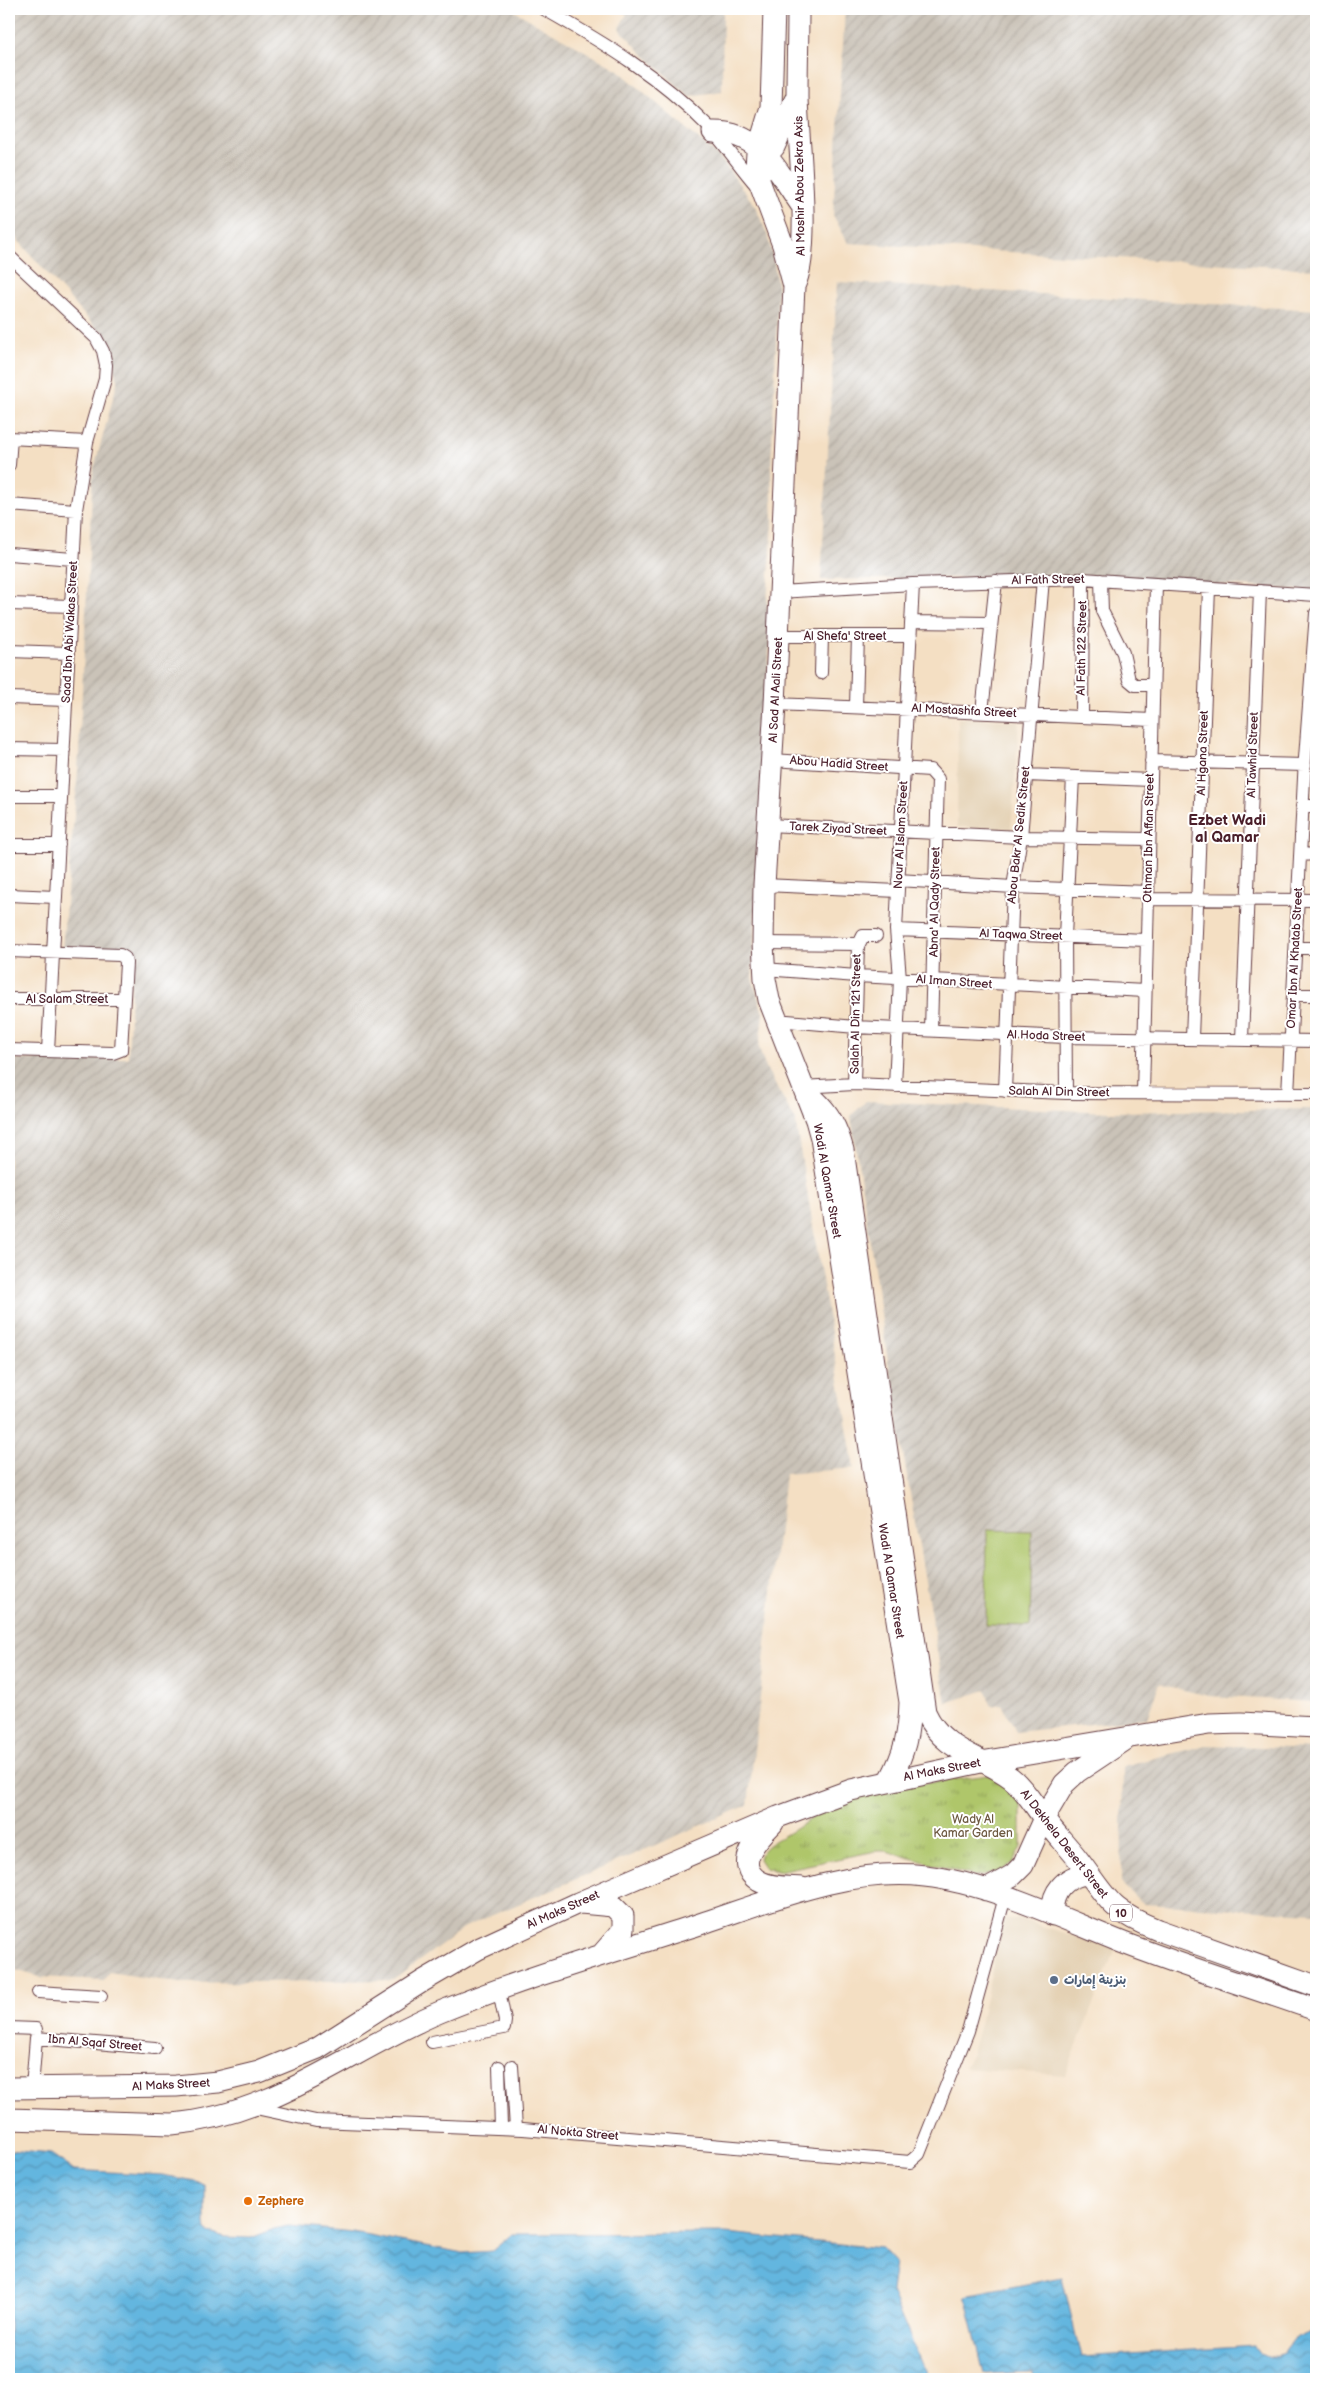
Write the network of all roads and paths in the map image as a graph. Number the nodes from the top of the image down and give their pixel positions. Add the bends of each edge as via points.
1 (544, 9) edge
2 (774, 9) edge
3 (798, 9) edge
4 (797, 96) junction
5 (771, 107) junction
6 (714, 133) junction
7 (761, 154) junction
8 (765, 195) junction
9 (802, 206) junction
10 (9, 256) edge
11 (794, 286) junction
12 (10, 438) edge
13 (87, 442) junction
14 (9, 465) edge
15 (9, 505) edge
16 (76, 510) junction
17 (9, 554) edge
18 (74, 559) junction
19 (1043, 579) junction
20 (1083, 579) junction
21 (1100, 580) junction
22 (996, 581) junction
23 (913, 584) junction
24 (1156, 584) junction
25 (1209, 588) junction
26 (1260, 591) junction
27 (779, 592) junction
28 (1316, 595) edge
29 (9, 604) edge
30 (71, 606) junction
31 (1083, 611) junction
32 (1102, 611) junction
33 (1316, 613) edge
34 (911, 622) junction
35 (991, 624) junction
36 (779, 636) junction
37 (822, 636) junction
38 (858, 636) junction
39 (911, 636) junction
40 (9, 651) edge
41 (69, 653) junction
42 (821, 673) dead end
43 (1153, 685) junction
44 (9, 698) edge
45 (66, 700) junction
46 (775, 704) junction
47 (856, 706) junction
48 (908, 709) junction
49 (982, 712) junction
50 (1031, 715) junction
51 (1082, 717) junction
52 (1152, 720) junction
53 (9, 749) edge
54 (64, 750) junction
55 (772, 760) junction
56 (1309, 760) edge
57 (1151, 762) junction
58 (1202, 763) junction
59 (1253, 764) junction
60 (904, 769) junction
61 (1026, 776) junction
62 (1073, 777) junction
63 (1151, 780) junction
64 (9, 796) edge
65 (61, 796) junction
66 (1302, 806) junction
67 (1316, 806) edge
68 (767, 825) junction
69 (901, 832) junction
70 (936, 833) junction
71 (1021, 837) junction
72 (1069, 838) junction
73 (1149, 839) junction
74 (9, 845) edge
75 (58, 845) junction
76 (1316, 854) edge
77 (1300, 855) junction
78 (935, 882) junction
79 (764, 885) junction
80 (898, 886) junction
81 (1013, 887) junction
82 (1066, 888) junction
83 (9, 895) edge
84 (56, 896) junction
85 (1148, 896) junction
86 (1197, 899) junction
87 (1248, 900) junction
88 (1297, 900) junction
89 (1316, 900) edge
90 (896, 930) junction
91 (934, 931) junction
92 (1010, 935) junction
93 (876, 936) dead end
94 (1065, 936) junction
95 (1146, 940) junction
96 (763, 942) junction
97 (858, 944) junction
98 (1296, 948) junction
99 (1316, 948) edge
100 (9, 951) edge
101 (53, 953) junction
102 (764, 969) junction
103 (857, 976) junction
104 (900, 978) junction
105 (934, 980) junction
106 (1008, 985) junction
107 (1065, 987) junction
108 (1145, 991) junction
109 (1293, 994) junction
110 (1316, 995) edge
111 (9, 999) edge
112 (50, 999) junction
113 (124, 1000) junction
114 (776, 1020) junction
115 (856, 1026) junction
116 (899, 1028) junction
117 (931, 1030) junction
118 (1006, 1034) junction
119 (1065, 1037) junction
120 (1144, 1038) junction
121 (1192, 1038) junction
122 (1242, 1039) junction
123 (1291, 1040) junction
124 (1316, 1041) edge
125 (9, 1050) edge
126 (48, 1051) junction
127 (854, 1084) junction
128 (896, 1086) junction
129 (802, 1087) junction
130 (1005, 1091) junction
131 (1066, 1093) junction
132 (1142, 1093) junction
133 (1288, 1094) junction
134 (1316, 1094) edge
135 (1316, 1727) edge
136 (1132, 1736) junction
137 (981, 1762) junction
138 (890, 1780) junction
139 (778, 1817) junction
140 (1044, 1818) junction
141 (1087, 1874) junction
142 (809, 1889) junction
143 (995, 1893) junction
144 (578, 1903) junction
145 (1053, 1915) junction
146 (603, 1954) junction
147 (1316, 1986) edge
148 (499, 1991) junction
149 (38, 1992) dead end
150 (101, 1996) dead end
151 (1316, 2010) edge
152 (9, 2028) edge
153 (36, 2033) junction
154 (432, 2042) dead end
155 (155, 2048) dead end
156 (512, 2066) dead end
157 (498, 2067) dead end
158 (9, 2088) edge
159 (32, 2088) junction
160 (251, 2107) junction
161 (9, 2119) edge
162 (501, 2127) junction
163 (516, 2128) junction

1 - 6 street via 638,65
2 - 5 main road, Al Moshir Abou Zekra Axis
3 - 4 main road, Al Moshir Abou Zekra Axis
4 - 7 main road via 774,147
4 - 9 main road, Al Moshir Abou Zekra Axis
5 - 6 main road via 740,126
5 - 7 main road, Al Moshir Abou Zekra Axis
6 - 7 main road via 738,135
6 - 8 street
7 - 8 main road, Al Moshir Abou Zekra Axis via 758,177
7 - 9 main road
8 - 11 main road, Al Moshir Abou Zekra Axis
9 - 11 main road, Al Moshir Abou Zekra Axis via 802,262
10 - 13 street, Saad Ibn Abi Wakas Street via 96,338 103,351 105,379
11 - 27 main road, Al Sad Al Aali Street
12 - 13 street
12 - 14 street
13 - 16 street, Saad Ibn Abi Wakas Street
15 - 16 street
16 - 18 street, Saad Ibn Abi Wakas Street
17 - 18 street
18 - 30 street, Saad Ibn Abi Wakas Street
19 - 20 street, Al Fath Street
19 - 22 street, Al Fath Street
19 - 50 street, Abou Bakr Al Sedik Street
20 - 21 street, Al Fath Street
20 - 31 street, Al Fath 122 Street
21 - 24 street, Al Fath Street
21 - 32 street
22 - 23 street, Al Fath Street
22 - 35 street
23 - 27 street, Al Fath Street
23 - 34 street, Nour Al Islam Street
24 - 25 street, Al Fath Street
24 - 43 street, Othman Ibn Affan Street
25 - 26 street, Al Fath Street
25 - 58 street, Al Hgana Street
26 - 28 street, Al Fath Street
26 - 59 street, Al Tawhid Street
27 - 36 main road, Al Sad Al Aali Street
29 - 30 street
30 - 41 street, Saad Ibn Abi Wakas Street
31 - 32 street
31 - 51 street, Al Fath 122 Street
32 - 43 street via 1123,653 1131,682
33 - 56 street, Omar Ibn Al Khatab Street
34 - 35 street
34 - 39 street, Nour Al Islam Street
35 - 49 street
36 - 37 street, Al Shefa' Street
36 - 46 main road, Al Sad Al Aali Street
37 - 38 street, Al Shefa' Street
37 - 42 street
38 - 39 street, Al Shefa' Street
38 - 47 street
39 - 48 street, Nour Al Islam Street
40 - 41 street
41 - 45 street, Saad Ibn Abi Wakas Street
43 - 52 street, Othman Ibn Affan Street
44 - 45 street
45 - 54 street, Saad Ibn Abi Wakas Street
46 - 47 street, Al Mostashfa Street
46 - 55 main road, Al Sad Al Aali Street
47 - 48 street, Al Mostashfa Street
48 - 49 street, Al Mostashfa Street
48 - 60 street, Nour Al Islam Street
49 - 50 street, Al Mostashfa Street
50 - 51 street, Al Mostashfa Street
50 - 61 street, Abou Bakr Al Sedik Street
51 - 52 street, Al Mostashfa Street
52 - 57 street, Othman Ibn Affan Street
53 - 54 street
54 - 65 street, Saad Ibn Abi Wakas Street
55 - 60 street, Abou Hadid Street
55 - 68 main road, Al Sad Al Aali Street
56 - 59 street
56 - 66 street, Omar Ibn Al Khatab Street
57 - 58 street
57 - 63 street, Othman Ibn Affan Street
58 - 59 street
58 - 86 street, Al Hgana Street
59 - 87 street, Al Tawhid Street
60 - 69 street, Nour Al Islam Street
60 - 70 street, Abou Hadid Street via 930,770 938,779
61 - 62 street
61 - 71 street, Abou Bakr Al Sedik Street
62 - 63 street
62 - 72 street
63 - 73 street, Othman Ibn Affan Street
64 - 65 street
65 - 75 street, Saad Ibn Abi Wakas Street
66 - 67 street
66 - 77 street, Omar Ibn Al Khatab Street
68 - 69 street, Tarek Ziyad Street
68 - 79 main road, Al Sad Al Aali Street
69 - 70 street, Tarek Ziyad Street
69 - 80 street, Nour Al Islam Street
70 - 71 street, Tarek Ziyad Street
70 - 78 street, Abna' Al Qady Street
71 - 72 street, Tarek Ziyad Street
71 - 81 street, Abou Bakr Al Sedik Street
72 - 73 street, Tarek Ziyad Street
72 - 82 street
73 - 85 street, Othman Ibn Affan Street
74 - 75 street
75 - 84 street, Saad Ibn Abi Wakas Street
76 - 77 street
77 - 88 street, Omar Ibn Al Khatab Street
78 - 80 street
78 - 81 street
78 - 91 street, Abna' Al Qady Street
79 - 80 street
79 - 96 main road, Al Sad Al Aali Street
80 - 90 street, Nour Al Islam Street
81 - 82 street
81 - 92 street, Abou Bakr Al Sedik Street
82 - 85 street
82 - 94 street
83 - 84 street
84 - 101 street, Saad Ibn Abi Wakas Street
85 - 86 street
85 - 95 street, Othman Ibn Affan Street
86 - 87 street
86 - 121 street, Al Hgana Street
87 - 88 street
87 - 122 street, Al Tawhid Street
88 - 89 street
88 - 98 street, Omar Ibn Al Khatab Street
90 - 91 street, Al Taqwa Street
90 - 104 street, Nour Al Islam Street
91 - 92 street, Al Taqwa Street
91 - 105 street, Abna' Al Qady Street
92 - 94 street, Al Taqwa Street
92 - 106 street, Abou Bakr Al Sedik Street
93 - 97 street via 863,936
94 - 95 street, Al Taqwa Street
94 - 107 street
95 - 108 street, Othman Ibn Affan Street
96 - 97 street
96 - 102 main road, Al Sad Al Aali Street
97 - 103 street, Salah Al Din 121 Street
98 - 99 street
98 - 109 street, Omar Ibn Al Khatab Street
100 - 101 street
101 - 112 street, Saad Ibn Abi Wakas Street
101 - 113 street via 120,955 126,961
102 - 103 street, Al Iman Street
102 - 114 main road, Al Sad Al Aali Street
103 - 104 street, Al Iman Street
103 - 115 street, Salah Al Din 121 Street
104 - 105 street, Al Iman Street
104 - 116 street, Nour Al Islam Street
105 - 106 street, Al Iman Street
105 - 117 street, Abna' Al Qady Street
106 - 107 street, Al Iman Street
106 - 118 street, Abou Bakr Al Sedik Street
107 - 108 street, Al Iman Street
107 - 119 street
108 - 120 street, Othman Ibn Affan Street
109 - 110 street
109 - 123 street, Omar Ibn Al Khatab Street
111 - 112 street, Al Salam Street
112 - 113 street, Al Salam Street
112 - 126 street, Saad Ibn Abi Wakas Street
113 - 126 street via 122,1046 117,1052
114 - 115 street, Al Hoda Street
114 - 129 main road, Al Sad Al Aali Street
115 - 116 street, Al Hoda Street
115 - 127 street, Salah Al Din 121 Street
116 - 117 street, Al Hoda Street
116 - 128 street, Nour Al Islam Street
117 - 118 street, Al Hoda Street
118 - 119 street, Al Hoda Street
118 - 130 street, Abou Bakr Al Sedik Street
119 - 120 street, Al Hoda Street
119 - 131 street
120 - 121 street, Al Hoda Street
120 - 132 street, Othman Ibn Affan Street
121 - 122 street, Al Hoda Street
122 - 123 street, Al Hoda Street
123 - 124 street, Al Hoda Street
123 - 133 street, Omar Ibn Al Khatab Street
125 - 126 street
127 - 128 street, Salah Al Din Street
127 - 129 street, Salah Al Din Street
128 - 130 street, Salah Al Din Street
129 - 137 main road, Wadi Al Qamar Street via 827,1112 838,1131 843,1150 926,1712 941,1736
129 - 138 main road, Wadi Al Qamar Street via 816,1120 824,1152 910,1702 910,1730 903,1756
130 - 131 street, Salah Al Din Street
131 - 132 street, Salah Al Din Street
132 - 133 street, Salah Al Din Street
133 - 134 street, Salah Al Din Street
135 - 136 main road, Al Maks Street via 1209,1724
136 - 137 main road, Al Maks Street
136 - 140 main road via 1064,1784
137 - 138 main road, Al Maks Street
137 - 140 main road, Al Dekhela Desert Street / 10 via 1013,1779
138 - 139 main road, Al Maks Street via 851,1790
139 - 142 main road via 754,1842 749,1852 751,1873 759,1881
139 - 144 main road, Al Maks Street
140 - 141 main road, Al Dekhela Desert Street / 10
140 - 143 main road via 1023,1865
141 - 145 main road via 1068,1879 1058,1889
141 - 147 main road, Al Dekhela Desert Street / 10 via 1111,1904 1132,1920
142 - 143 main road via 856,1878 894,1874 952,1880
142 - 146 main road
143 - 145 main road, 10
143 - 163 street, Al Nokta Street via 968,2031 914,2161
144 - 146 main road via 613,1906 623,1916 623,1930
144 - 159 main road, Al Maks Street via 478,1949 318,2048 279,2066 238,2078 196,2085
145 - 151 main road, 10 via 1148,1952
146 - 148 main road
148 - 154 street via 504,2028
148 - 160 main road via 406,2027 294,2089
149 - 150 street
152 - 153 street, Ibn Al Sqaf Street
153 - 155 street, Ibn Al Sqaf Street
153 - 159 street
156 - 163 street
157 - 162 street
158 - 159 main road, Al Maks Street
160 - 161 main road via 199,2122 172,2124
160 - 162 street, Al Nokta Street via 316,2121
162 - 163 street, Al Nokta Street

